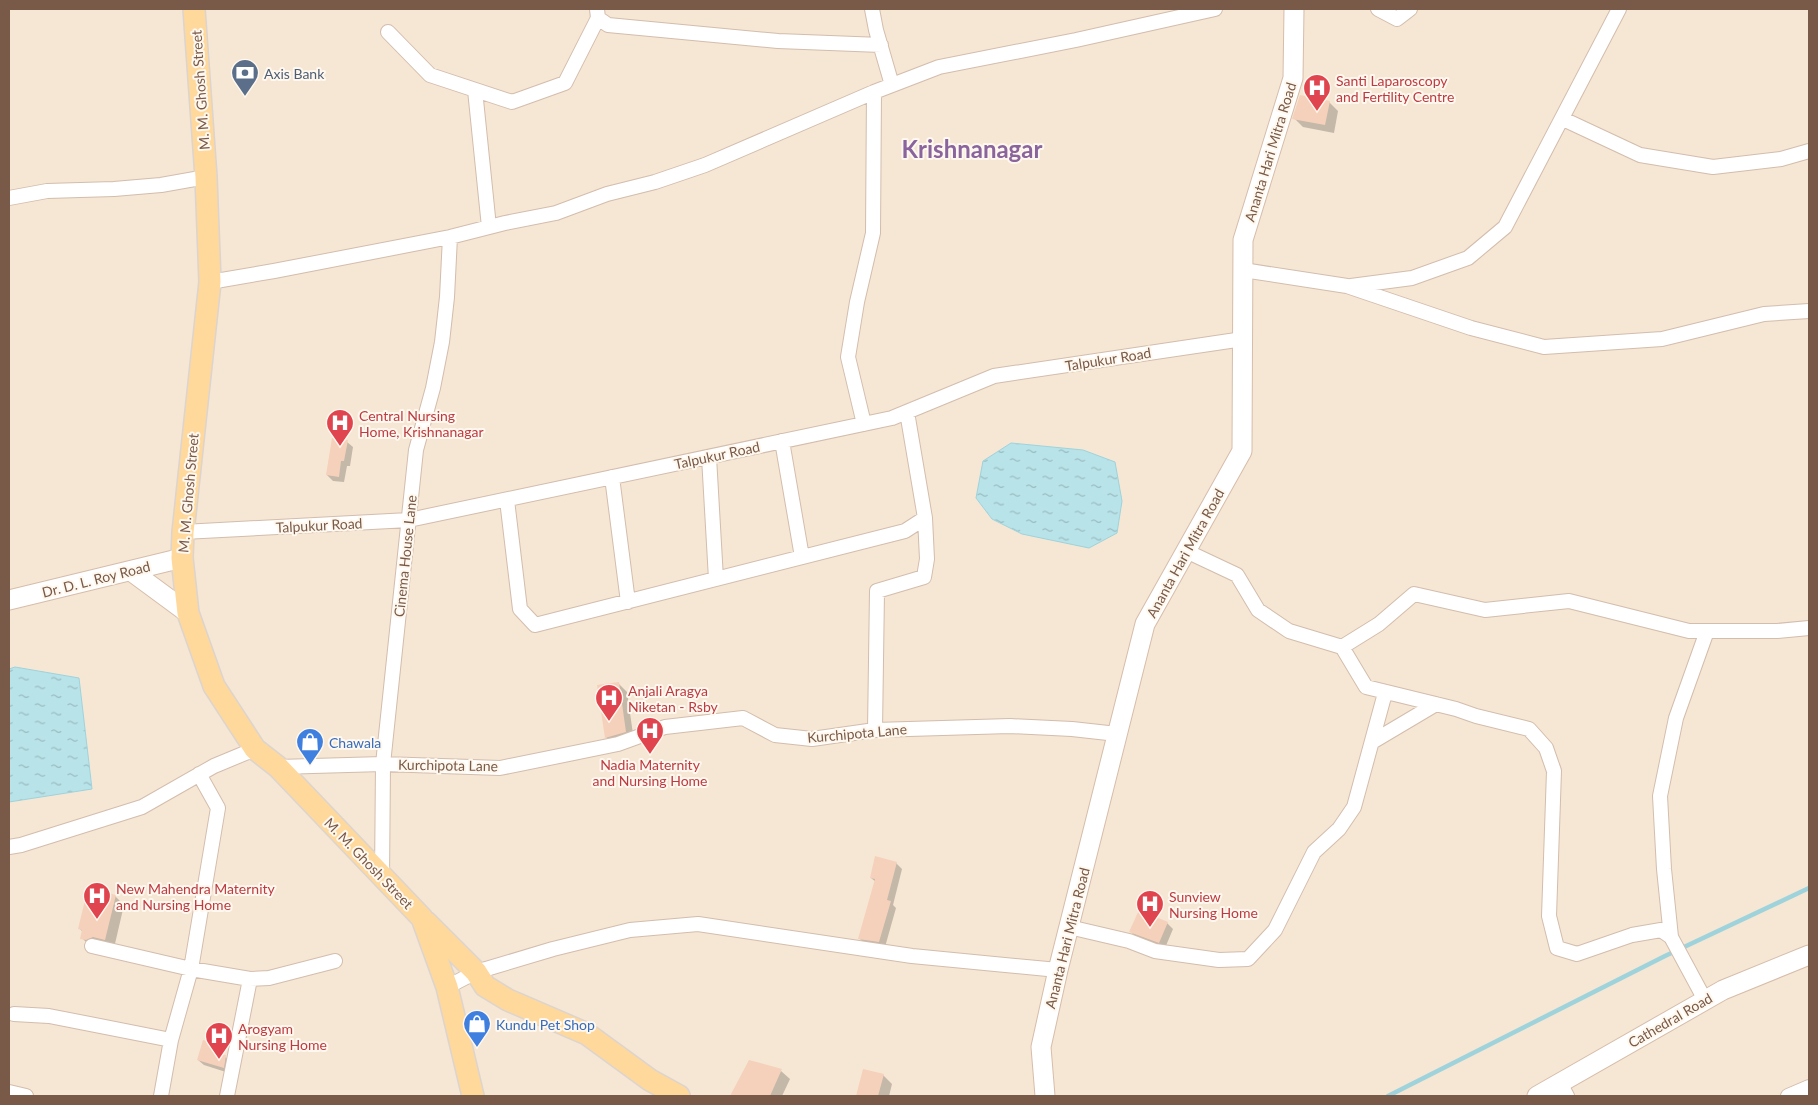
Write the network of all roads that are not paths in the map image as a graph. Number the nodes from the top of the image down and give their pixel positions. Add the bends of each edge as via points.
1 (194, 9) edge
2 (872, 9) edge
3 (1215, 9) edge
4 (1294, 9) edge
5 (1378, 9) edge
6 (1410, 9) edge
7 (1619, 9) edge
8 (597, 13) edge
9 (388, 32) dead end
10 (881, 45) junction
11 (892, 85) junction
12 (476, 90) junction
13 (874, 92) junction
14 (1563, 119) junction
15 (1809, 151) edge
16 (206, 177) junction
17 (9, 198) edge
18 (490, 227) junction
19 (450, 238) junction
20 (1243, 270) junction
21 (210, 282) junction
22 (1348, 286) junction
23 (1809, 311) edge
24 (1243, 339) junction
25 (906, 412) junction
26 (864, 424) junction
27 (782, 441) junction
28 (709, 457) junction
29 (612, 477) junction
30 (507, 500) junction
31 (925, 518) junction
32 (409, 520) junction
33 (183, 532) junction
34 (1186, 550) junction
35 (802, 557) junction
36 (182, 558) junction
37 (131, 571) junction
38 (716, 579) junction
39 (9, 600) edge
40 (628, 602) junction
41 (188, 613) junction
42 (1809, 628) edge
43 (1707, 631) junction
44 (1342, 647) junction
45 (1385, 693) junction
46 (1436, 704) junction
47 (874, 730) junction
48 (1117, 734) junction
49 (1372, 742) junction
50 (255, 749) junction
51 (383, 764) junction
52 (278, 767) junction
53 (199, 774) junction
54 (9, 847) edge
55 (382, 878) junction
56 (422, 918) junction
57 (1069, 927) junction
58 (1671, 937) junction
59 (92, 946) dead end
60 (1809, 955) edge
61 (335, 961) dead end
62 (191, 969) junction
63 (1058, 970) junction
64 (476, 972) junction
65 (250, 979) junction
66 (446, 987) junction
67 (1705, 1000) junction
68 (14, 1014) dead end
69 (172, 1040) junction
70 (1809, 1088) edge
71 (1564, 1090) edge
72 (9, 1092) edge
73 (26, 1096) edge
74 (161, 1096) edge
75 (228, 1096) edge
76 (472, 1096) edge
77 (679, 1096) edge
78 (1045, 1096) edge
79 (1537, 1096) edge
80 (1788, 1096) edge

1 - 16 main road, M. M. Ghosh Street
2 - 10 street
3 - 11 street via 938,67
4 - 20 main road, Ananta Hari Mitra Road via 1293,78 1243,240
5 - 6 street via 1398,19
7 - 14 street
8 - 10 street via 608,25 778,41
8 - 12 street via 565,83 512,102
9 - 12 street via 430,75
10 - 11 street
11 - 13 street
12 - 18 street
13 - 18 street via 705,166 556,212
13 - 26 street via 873,233 848,357
14 - 15 street via 1640,154 1713,167 1782,159
14 - 22 street via 1505,227 1468,258 1412,278
16 - 17 street via 161,185 47,191
16 - 21 main road, M. M. Ghosh Street
18 - 19 street
19 - 21 street
19 - 32 street, Cinema House Lane via 442,342 416,450
20 - 22 street
20 - 24 main road, Ananta Hari Mitra Road
21 - 33 main road, M. M. Ghosh Street
22 - 23 street via 1471,328 1544,347 1662,339 1764,314
24 - 25 street, Talpukur Road via 994,376
24 - 34 main road, Ananta Hari Mitra Road via 1242,451
25 - 26 street, Talpukur Road
25 - 31 street
26 - 27 street, Talpukur Road
27 - 28 street, Talpukur Road
27 - 35 street
28 - 29 street, Talpukur Road
28 - 38 street
29 - 30 street, Talpukur Road
29 - 40 street
30 - 32 street, Talpukur Road
30 - 40 street via 520,609 535,625
31 - 35 street via 905,531
31 - 47 street via 927,559 924,577 878,591
32 - 33 street, Talpukur Road
32 - 51 street, Cinema House Lane
33 - 36 main road, M. M. Ghosh Street
34 - 44 street via 1238,575 1258,610 1289,631
34 - 48 main road, Ananta Hari Mitra Road via 1145,624
35 - 38 street
36 - 37 main road, Dr. D. L. Roy Road
36 - 41 main road, M. M. Ghosh Street
37 - 39 main road, Dr. D. L. Roy Road
37 - 41 main road
38 - 40 street
41 - 50 main road, M. M. Ghosh Street via 214,686
42 - 43 street
43 - 44 street via 1689,631 1569,601 1485,610 1414,594 1379,624
43 - 58 street via 1676,718 1660,796
44 - 45 street via 1366,687
45 - 46 street
45 - 49 street
46 - 49 street
46 - 58 street via 1529,729 1546,748 1554,771 1549,916 1556,948 1577,954 1661,930
47 - 48 street, Kurchipota Lane via 1010,726
47 - 51 street, Kurchipota Lane via 812,739 775,735 743,718 665,727 618,744 500,768
48 - 57 main road, Ananta Hari Mitra Road
49 - 57 street via 1354,807 1339,829 1314,852 1274,930 1248,959 1219,960 1155,951
50 - 52 main road, M. M. Ghosh Street
50 - 53 street
51 - 52 street, Kurchipota Lane
51 - 55 street, Cinema House Lane
52 - 55 main road, M. M. Ghosh Street
53 - 54 street via 142,807
53 - 62 street via 218,808
55 - 56 main road, M. M. Ghosh Street
56 - 64 main road
56 - 66 main road, M. M. Ghosh Street
57 - 63 main road, Ananta Hari Mitra Road
58 - 67 street
59 - 62 street
60 - 67 main road, Cathedral Road
61 - 65 street via 269,978
62 - 65 street
62 - 69 street
63 - 64 street via 912,956 698,924 630,930
63 - 78 main road, Ananta Hari Mitra Road via 1041,1047
64 - 66 street
64 - 77 main road via 484,986 508,1000 587,1034 650,1080
65 - 75 street
66 - 76 main road, M. M. Ghosh Street
67 - 71 main road, Cathedral Road
68 - 69 street via 49,1016
69 - 74 street
70 - 80 street
71 - 79 main road, Cathedral Road
72 - 73 street

